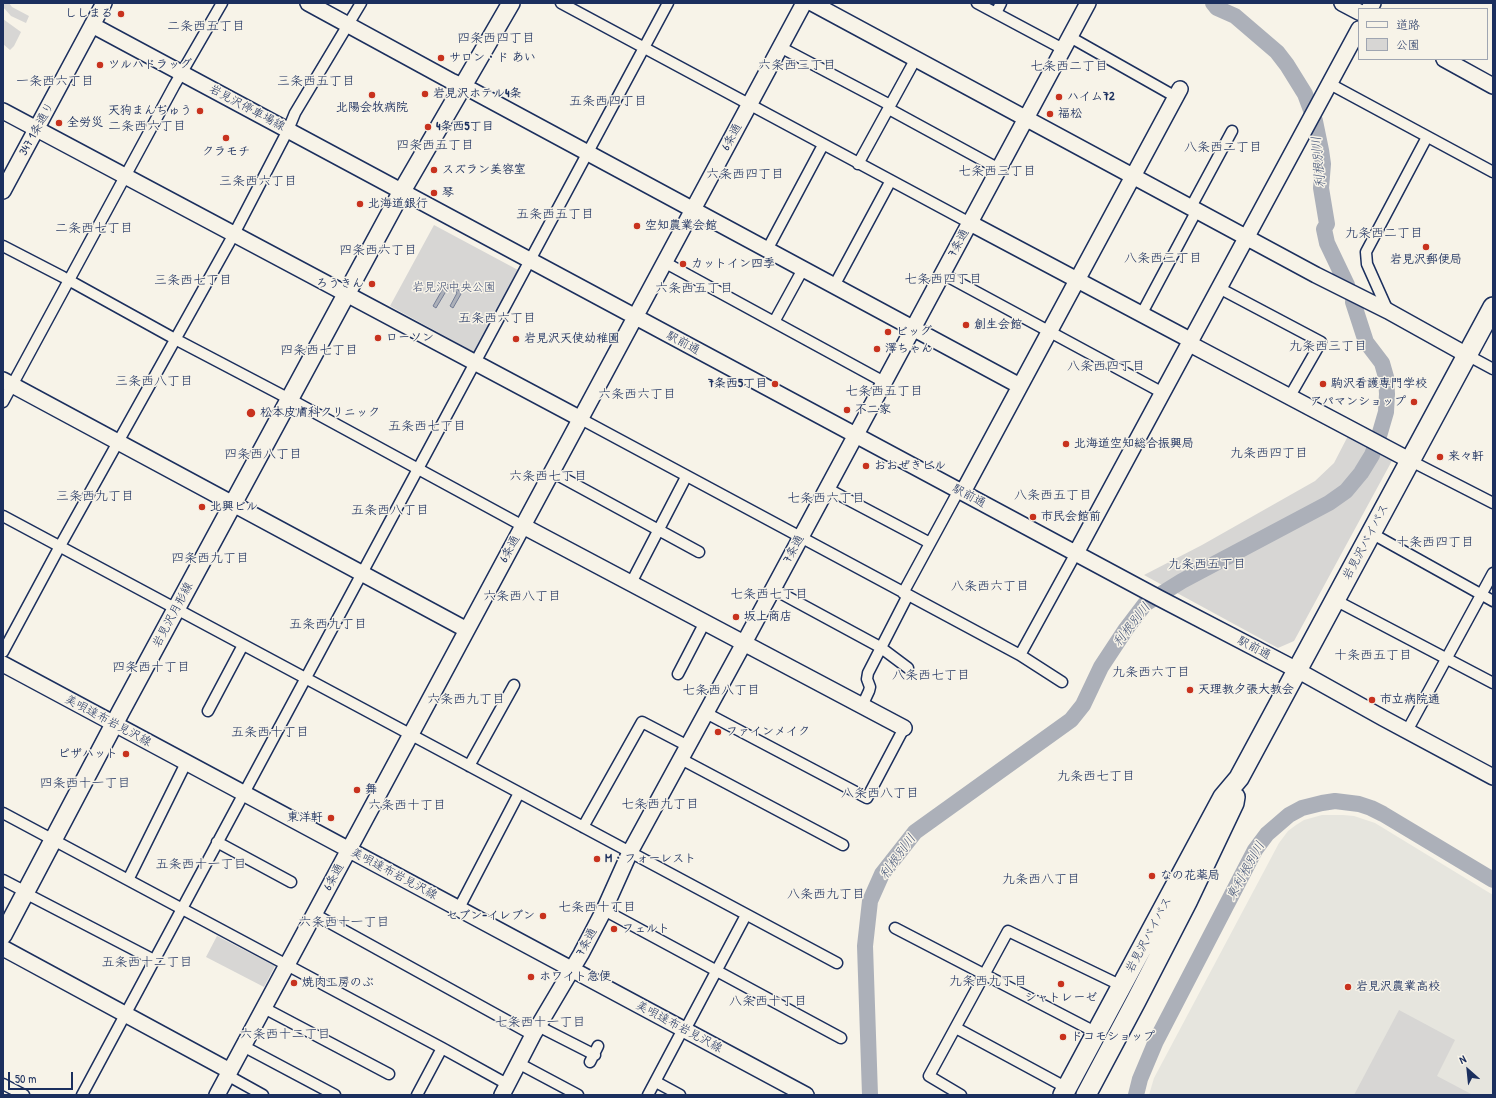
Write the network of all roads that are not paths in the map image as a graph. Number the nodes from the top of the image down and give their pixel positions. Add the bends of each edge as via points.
1 (104, 3) edge
2 (222, 3) edge
3 (308, 3) edge
4 (361, 3) edge
5 (511, 3) edge
6 (561, 3) edge
7 (668, 3) edge
8 (804, 3) edge
9 (812, 3) edge
10 (977, 3) edge
11 (1001, 3) edge
12 (1088, 3) edge
13 (1342, 3) edge
14 (1358, 11) edge
15 (996, 13) junction
16 (348, 24) junction
17 (92, 25) junction
18 (1358, 30) edge
19 (1066, 43) junction
20 (780, 47) junction
21 (644, 48) junction
22 (915, 60) junction
23 (1446, 60) edge
24 (181, 73) junction
25 (463, 86) junction
26 (1493, 86) edge
27 (1326, 90) junction
28 (1178, 93) joint
29 (749, 105) junction
30 (889, 107) junction
31 (3, 111) edge
32 (1026, 118) junction
33 (37, 128) junction
34 (288, 130) junction
35 (1232, 131) dead end
36 (1427, 137) junction
37 (823, 145) junction
38 (588, 153) junction
39 (858, 164) junction
40 (999, 169) junction
41 (1493, 172) edge
42 (126, 176) junction
43 (1133, 176) junction
44 (890, 182) junction
45 (3, 191) edge
46 (402, 191) junction
47 (1194, 209) junction
48 (693, 210) junction
49 (970, 223) junction
50 (234, 234) junction
51 (1246, 237) junction
52 (3, 246) edge
53 (767, 250) junction
54 (530, 261) junction
55 (664, 262) junction
56 (803, 269) junction
57 (943, 274) junction
58 (69, 280) junction
59 (1077, 280) junction
60 (834, 286) junction
61 (1219, 288) junction
62 (346, 294) junction
63 (1493, 307) edge
64 (1384, 309) junction
65 (1141, 315) junction
66 (634, 317) junction
67 (774, 322) junction
68 (914, 328) junction
69 (1050, 331) junction
70 (175, 339) junction
71 (1191, 342) junction
72 (1467, 355) junction
73 (474, 363) junction
74 (1493, 369) edge
75 (884, 382) junction
76 (8, 383) edge
77 (1020, 386) junction
78 (1164, 393) junction
79 (1290, 396) junction
80 (289, 399) junction
81 (3, 402) edge
82 (580, 419) junction
83 (855, 435) junction
84 (118, 442) junction
85 (1411, 461) junction
86 (418, 468) junction
87 (552, 472) junction
88 (686, 477) junction
89 (828, 488) junction
90 (961, 491) junction
91 (1493, 503) edge
92 (233, 504) junction
93 (3, 516) edge
94 (523, 526) junction
95 (660, 530) junction
96 (1371, 533) junction
97 (801, 537) junction
98 (930, 543) junction
99 (60, 546) junction
100 (699, 552) dead end
101 (1076, 554) junction
102 (361, 573) junction
103 (1493, 573) edge
104 (631, 583) junction
105 (773, 589) junction
106 (906, 594) junction
107 (1481, 594) junction
108 (1335, 600) junction
109 (1493, 601) edge
110 (176, 608) junction
111 (705, 622) junction
112 (467, 630) junction
113 (744, 644) junction
114 (243, 645) junction
115 (880, 647) junction
116 (3, 652) edge
117 (1020, 655) junction
118 (1447, 659) junction
119 (3, 664) edge
120 (908, 668) dead end
121 (1297, 670) junction
122 (678, 674) dead end
123 (305, 678) junction
124 (1062, 682) dead end
125 (1493, 684) edge
126 (514, 685) dead end
127 (862, 706) junction
128 (208, 711) dead end
129 (706, 713) junction
130 (114, 723) junction
131 (904, 728) joint
132 (1407, 731) junction
133 (411, 734) junction
134 (684, 752) junction
135 (186, 763) junction
136 (468, 766) junction
137 (1493, 777) edge
138 (1239, 778) junction
139 (243, 793) junction
140 (519, 793) junction
141 (3, 813) edge
142 (583, 827) junction
143 (53, 840) junction
144 (217, 842) junction
145 (843, 845) dead end
146 (349, 849) junction
147 (630, 852) junction
148 (3, 880) edge
149 (128, 880) junction
150 (291, 882) dead end
151 (25, 892) junction
152 (182, 908) junction
153 (459, 908) junction
154 (604, 910) junction
155 (314, 914) junction
156 (746, 915) junction
157 (895, 928) dead end
158 (3, 935) edge
159 (3, 948) edge
160 (154, 960) junction
161 (837, 963) dead end
162 (287, 966) junction
163 (572, 969) junction
164 (716, 970) junction
165 (985, 975) junction
166 (1122, 986) junction
167 (264, 1008) junction
168 (126, 1014) junction
169 (956, 1028) junction
170 (684, 1030) junction
171 (536, 1031) junction
172 (1096, 1033) junction
173 (841, 1038) dead end
174 (243, 1046) junction
175 (442, 1048) junction
176 (594, 1054) dead end
177 (518, 1064) junction
178 (228, 1073) junction
179 (389, 1074) dead end
180 (656, 1082) junction
181 (3, 1084) edge
182 (504, 1090) edge
183 (1065, 1091) edge
184 (797, 1093) edge
185 (24, 1095) edge
186 (82, 1095) edge
187 (217, 1095) edge
188 (263, 1095) edge
189 (335, 1095) edge
190 (417, 1095) edge
191 (578, 1095) edge
192 (648, 1095) edge
193 (680, 1095) edge
194 (961, 1095) edge
195 (1086, 1095) edge

1 - 17 street, 347 1条通り
2 - 24 street
3 - 16 street
4 - 16 street
5 - 25 main road, 岩見沢月形線
6 - 21 street
7 - 21 street
8 - 20 street, 6条通
9 - 22 street
10 - 15 street
11 - 15 street
12 - 19 street, 7条通
13 - 14 street
15 - 19 street
16 - 25 street
16 - 34 street via 295,113
17 - 24 street, 岩見沢停車場線
17 - 33 street, 347 1条通り
18 - 27 street
19 - 28 street
19 - 32 street, 7条通
20 - 29 street, 6条通
20 - 30 street
21 - 29 street
21 - 38 street
22 - 30 street
22 - 32 street
23 - 26 street
24 - 34 street, 岩見沢停車場線
24 - 42 street
25 - 38 street
25 - 46 main road, 岩見沢月形線
27 - 36 street
27 - 51 street
28 - 43 street
29 - 37 street
29 - 48 street, 6条通
30 - 39 street
30 - 40 street
31 - 33 street
32 - 40 street, 7条通
32 - 43 street
33 - 42 street
33 - 45 street, 347 1条通り
34 - 46 street, 岩見沢停車場線
34 - 50 street
35 - 47 street
36 - 41 street
36 - 64 street via 1366,252 1367,264
37 - 39 street
37 - 53 street
38 - 48 street
38 - 54 street
39 - 44 street
40 - 49 street, 7条通
42 - 50 street
42 - 58 street
43 - 47 street
43 - 59 street
44 - 49 street
44 - 60 street
46 - 54 street, 駅前通
46 - 62 main road, 岩見沢月形線
47 - 51 street
47 - 65 street
48 - 53 street
48 - 55 street, 6条通
49 - 57 street, 7条通
49 - 59 street
50 - 62 street
50 - 70 street
51 - 61 street
51 - 64 street
52 - 58 street
53 - 56 street
54 - 66 street, 駅前通
54 - 73 street
55 - 66 street, 6条通
55 - 67 street
56 - 60 street
56 - 67 street
57 - 68 street, 7条通
57 - 69 street
58 - 70 street
58 - 76 street
59 - 65 street
59 - 69 street
60 - 68 street
61 - 71 street
61 - 79 street via 1321,342
62 - 73 street
62 - 80 main road, 岩見沢月形線
63 - 72 highway, 岩見沢バイパス
64 - 72 street
65 - 71 street
66 - 82 street, 6条通
66 - 83 street, 駅前通
67 - 75 street
68 - 75 street, 7条通
68 - 77 street
69 - 77 street
69 - 78 street
70 - 80 street
70 - 84 street
71 - 78 street
71 - 79 street
72 - 74 street
72 - 85 highway, 岩見沢バイパス
73 - 82 street
73 - 86 street
75 - 83 street, 7条通
76 - 81 street
76 - 84 street
77 - 90 street
78 - 101 street
79 - 85 street
80 - 86 street
80 - 92 main road, 岩見沢月形線
82 - 87 street, 6条通
82 - 88 street
83 - 89 street, 7条通
83 - 90 street, 駅前通
84 - 92 street
84 - 99 street
85 - 91 street
85 - 96 highway, 岩見沢バイパス
86 - 94 street
86 - 102 street
87 - 94 street, 6条通
87 - 95 street
88 - 95 street
88 - 97 street
89 - 97 street, 7条通
89 - 98 street
90 - 98 street
90 - 101 street, 駅前通
92 - 102 street
92 - 110 main road, 岩見沢月形線
93 - 99 street
94 - 104 street
94 - 112 street, 6条通
95 - 100 street
95 - 104 street
96 - 107 street
96 - 108 highway, 岩見沢バイパス
97 - 105 street, 7条通
97 - 106 street
98 - 106 street
99 - 110 street
99 - 116 street
101 - 117 street
101 - 121 street, 駅前通
102 - 112 street
102 - 123 street
103 - 107 street
104 - 111 street
105 - 113 street, 7条通
105 - 115 street
106 - 115 street
106 - 117 street
107 - 109 street
107 - 118 street
108 - 118 street
108 - 121 highway, 岩見沢バイパス
110 - 114 street
110 - 130 main road, 岩見沢月形線
111 - 113 street
111 - 122 street
112 - 133 street, 6条通
113 - 127 street
113 - 129 street, 7条通
114 - 123 street
114 - 128 street
115 - 120 street
115 - 127 street via 868,673 870,687
117 - 124 street
118 - 125 street
118 - 132 street
119 - 130 street, 美唄達布岩見沢線
121 - 132 street, 駅前通
121 - 138 highway, 岩見沢バイパス
123 - 133 street
123 - 139 street
126 - 136 street
127 - 131 street
129 - 131 street via 868,798
129 - 134 street, 7条通
130 - 135 street, 美唄達布岩見沢線
130 - 143 main road, 岩見沢月形線
132 - 137 street, 駅前通
133 - 136 street
133 - 146 street, 6条通
134 - 142 street via 642,722
134 - 145 street
134 - 147 street, 7条通
135 - 139 street, 美唄達布岩見沢線
135 - 149 street
136 - 140 street
138 - 166 highway, 岩見沢バイパス via 1223,797
138 - 195 highway, 岩見沢バイパス via 1234,803 1187,902
139 - 144 street
139 - 146 street, 美唄達布岩見沢線
140 - 142 street
140 - 153 street
141 - 143 street
142 - 147 street
143 - 149 street
143 - 151 main road, 岩見沢月形線
144 - 150 street
144 - 152 street
146 - 153 street, 美唄達布岩見沢線
146 - 155 street, 6条通
147 - 154 street, 7条通
147 - 156 street
148 - 151 street
149 - 152 street
151 - 158 main road, 岩見沢月形線
151 - 160 street
152 - 160 street
152 - 162 street
153 - 163 street, 美唄達布岩見沢線
154 - 163 street, 7条通
154 - 164 street
155 - 162 street, 6条通
155 - 171 street
156 - 161 street
156 - 164 street
157 - 165 street
159 - 168 street
160 - 168 street
162 - 167 street, 6条通
162 - 175 street
163 - 170 street, 美唄達布岩見沢線
163 - 171 street, 7条通
164 - 170 street
164 - 173 street
165 - 166 street via 1008,932
165 - 169 street
165 - 172 street
166 - 172 highway, 岩見沢バイパス
167 - 174 street, 6条通
167 - 179 street
168 - 178 street
168 - 186 street
169 - 183 street
169 - 194 street via 929,1076
170 - 180 street
170 - 184 street, 美唄達布岩見沢線
171 - 176 street
171 - 177 street, 7条通
172 - 183 highway, 岩見沢バイパス
174 - 178 street, 6条通
174 - 189 street
175 - 182 street
175 - 190 street
177 - 182 street, 7条通
177 - 191 street
178 - 187 street, 6条通
178 - 188 street
180 - 192 street
180 - 193 street
181 - 185 street

